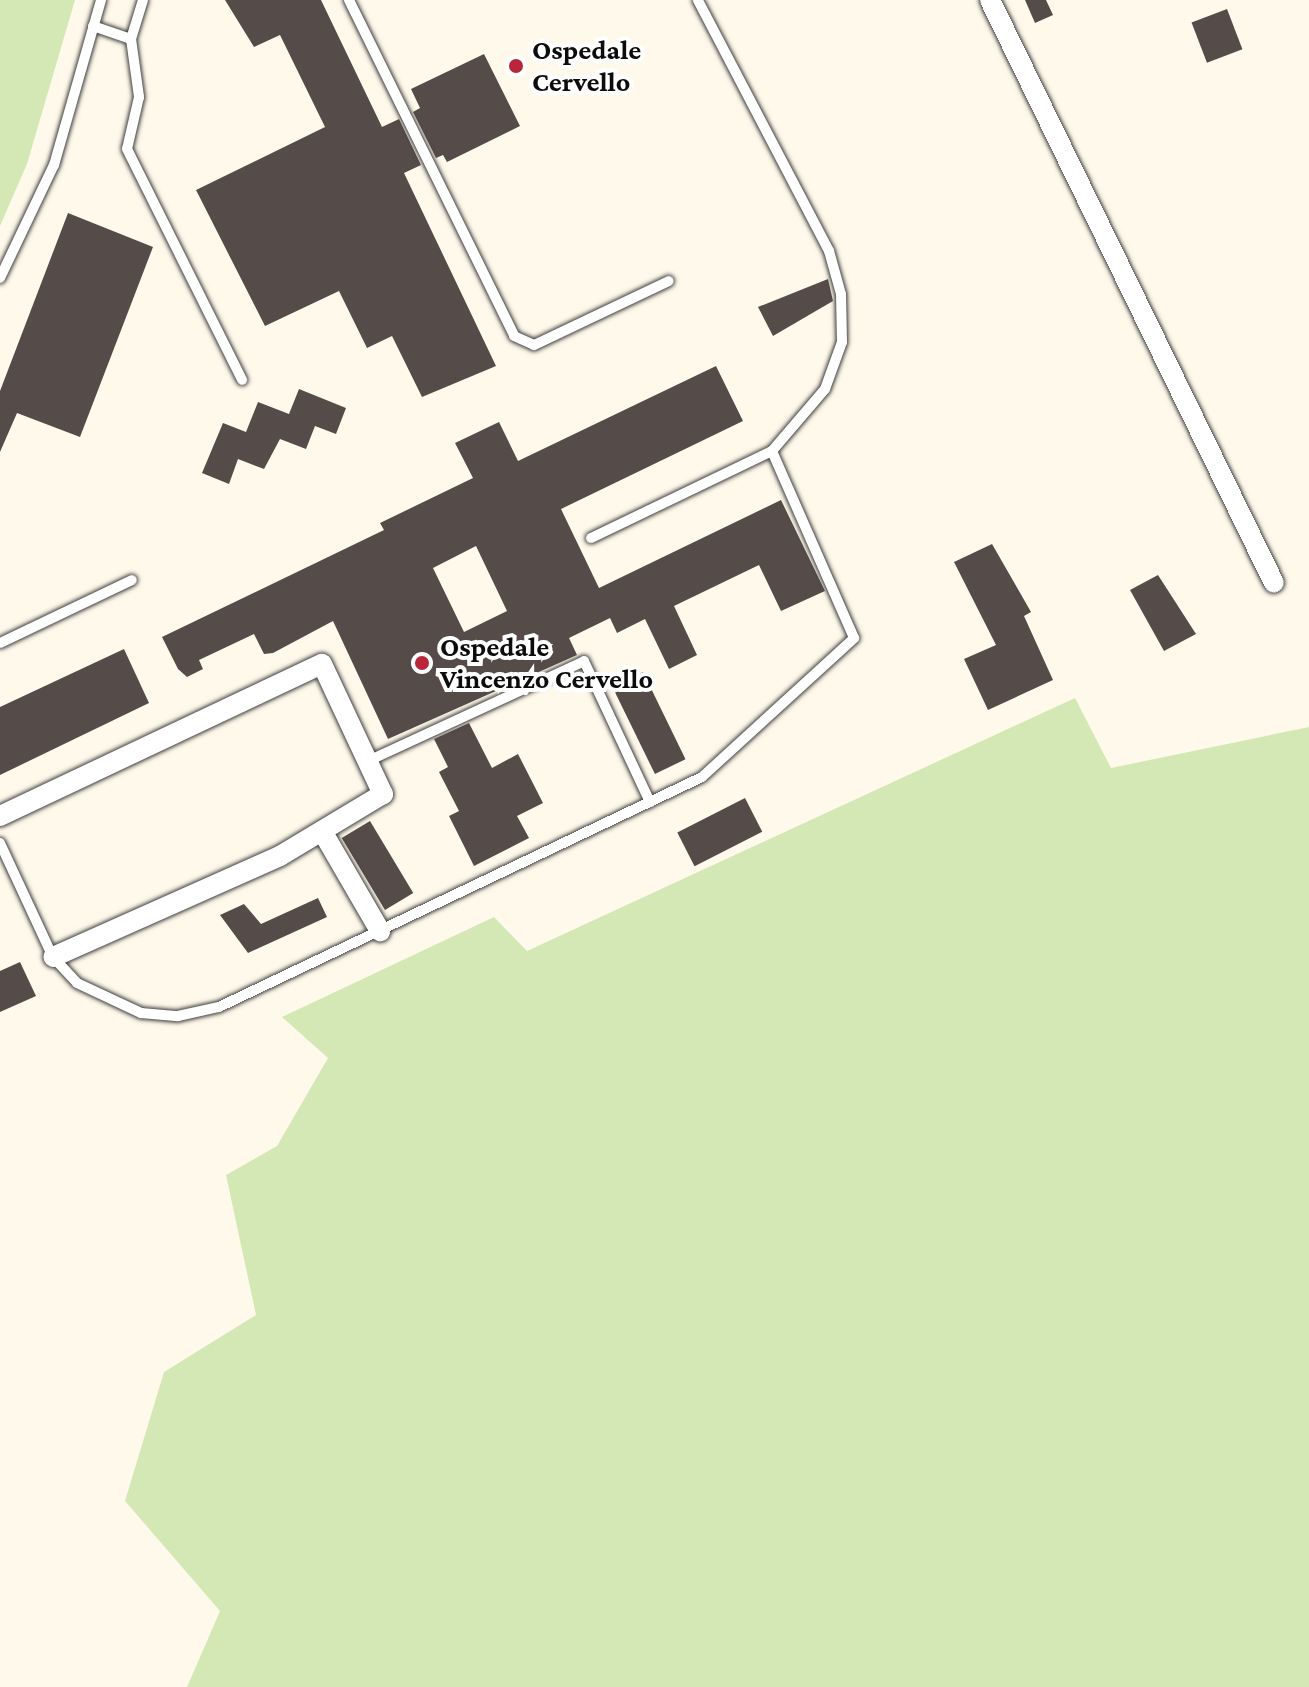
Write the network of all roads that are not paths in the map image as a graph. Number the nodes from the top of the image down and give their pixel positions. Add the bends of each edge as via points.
1 (101, 0) edge
2 (143, 0) edge
3 (349, 0) edge
4 (698, 0) edge
5 (990, 0) edge
6 (93, 26) junction
7 (131, 39) junction
8 (0, 278) edge
9 (669, 281) dead end
10 (242, 380) dead end
11 (772, 451) junction
12 (591, 538) dead end
13 (132, 580) dead end
14 (1274, 583) dead end
15 (0, 643) edge
16 (368, 761) junction
17 (650, 802) junction
18 (0, 816) edge
19 (322, 831) junction
20 (0, 843) edge
21 (380, 931) junction
22 (53, 957) junction

1 - 6 lane
2 - 7 lane
3 - 9 lane via 514,336 534,345
4 - 11 lane via 829,251 841,294 842,342 825,389
5 - 14 street
6 - 7 lane
6 - 8 lane via 54,165
7 - 10 lane via 139,97 127,149
11 - 12 lane
11 - 17 lane via 854,638 702,777
13 - 15 lane
16 - 17 lane via 584,661
16 - 18 street via 322,664
16 - 19 street via 383,794
17 - 21 lane
19 - 21 street
19 - 22 street
20 - 22 lane
21 - 22 lane via 219,1007 178,1016 109,1000 77,983

